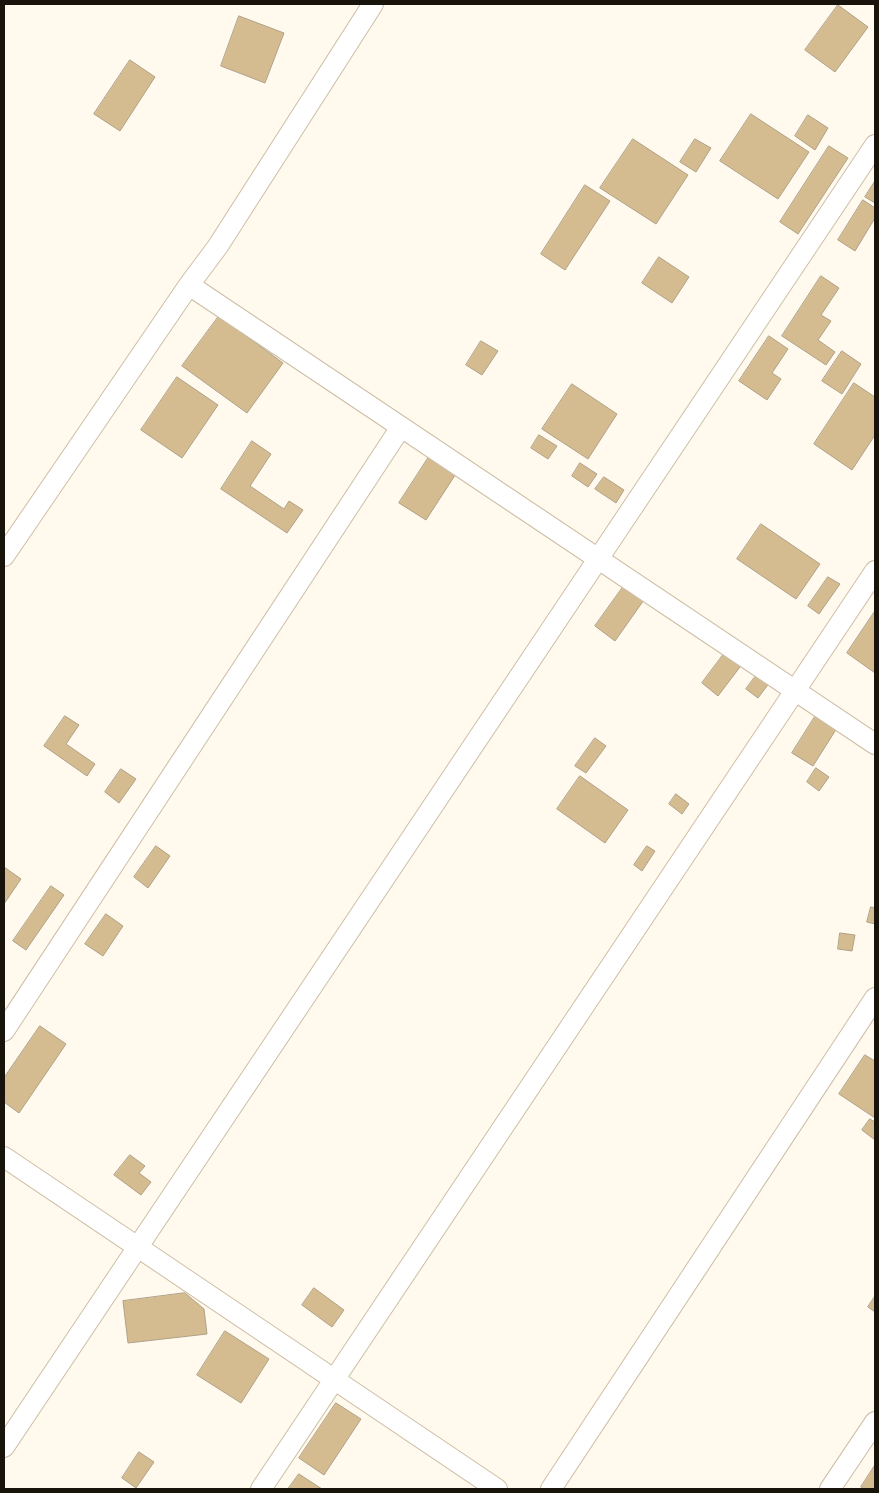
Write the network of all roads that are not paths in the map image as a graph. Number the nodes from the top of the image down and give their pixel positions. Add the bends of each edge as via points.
1 (373, 4) edge
2 (875, 145) edge
3 (189, 285) junction
4 (401, 427) junction
5 (4, 556) edge
6 (598, 558) junction
7 (875, 571) edge
8 (794, 690) junction
9 (875, 744) edge
10 (875, 998) edge
11 (4, 1031) edge
12 (4, 1157) edge
13 (137, 1246) junction
14 (333, 1379) junction
15 (875, 1422) edge
16 (4, 1447) edge
17 (261, 1489) edge
18 (497, 1489) edge
19 (551, 1489) edge
20 (830, 1489) edge

1 - 3 street via 218,246
2 - 6 street
3 - 4 street
3 - 5 street
4 - 6 street
4 - 11 street
6 - 8 street
6 - 13 street
7 - 8 street
8 - 9 street
8 - 14 street
10 - 19 street
12 - 13 street
13 - 14 street
13 - 16 street
14 - 17 street
14 - 18 street
15 - 20 street

